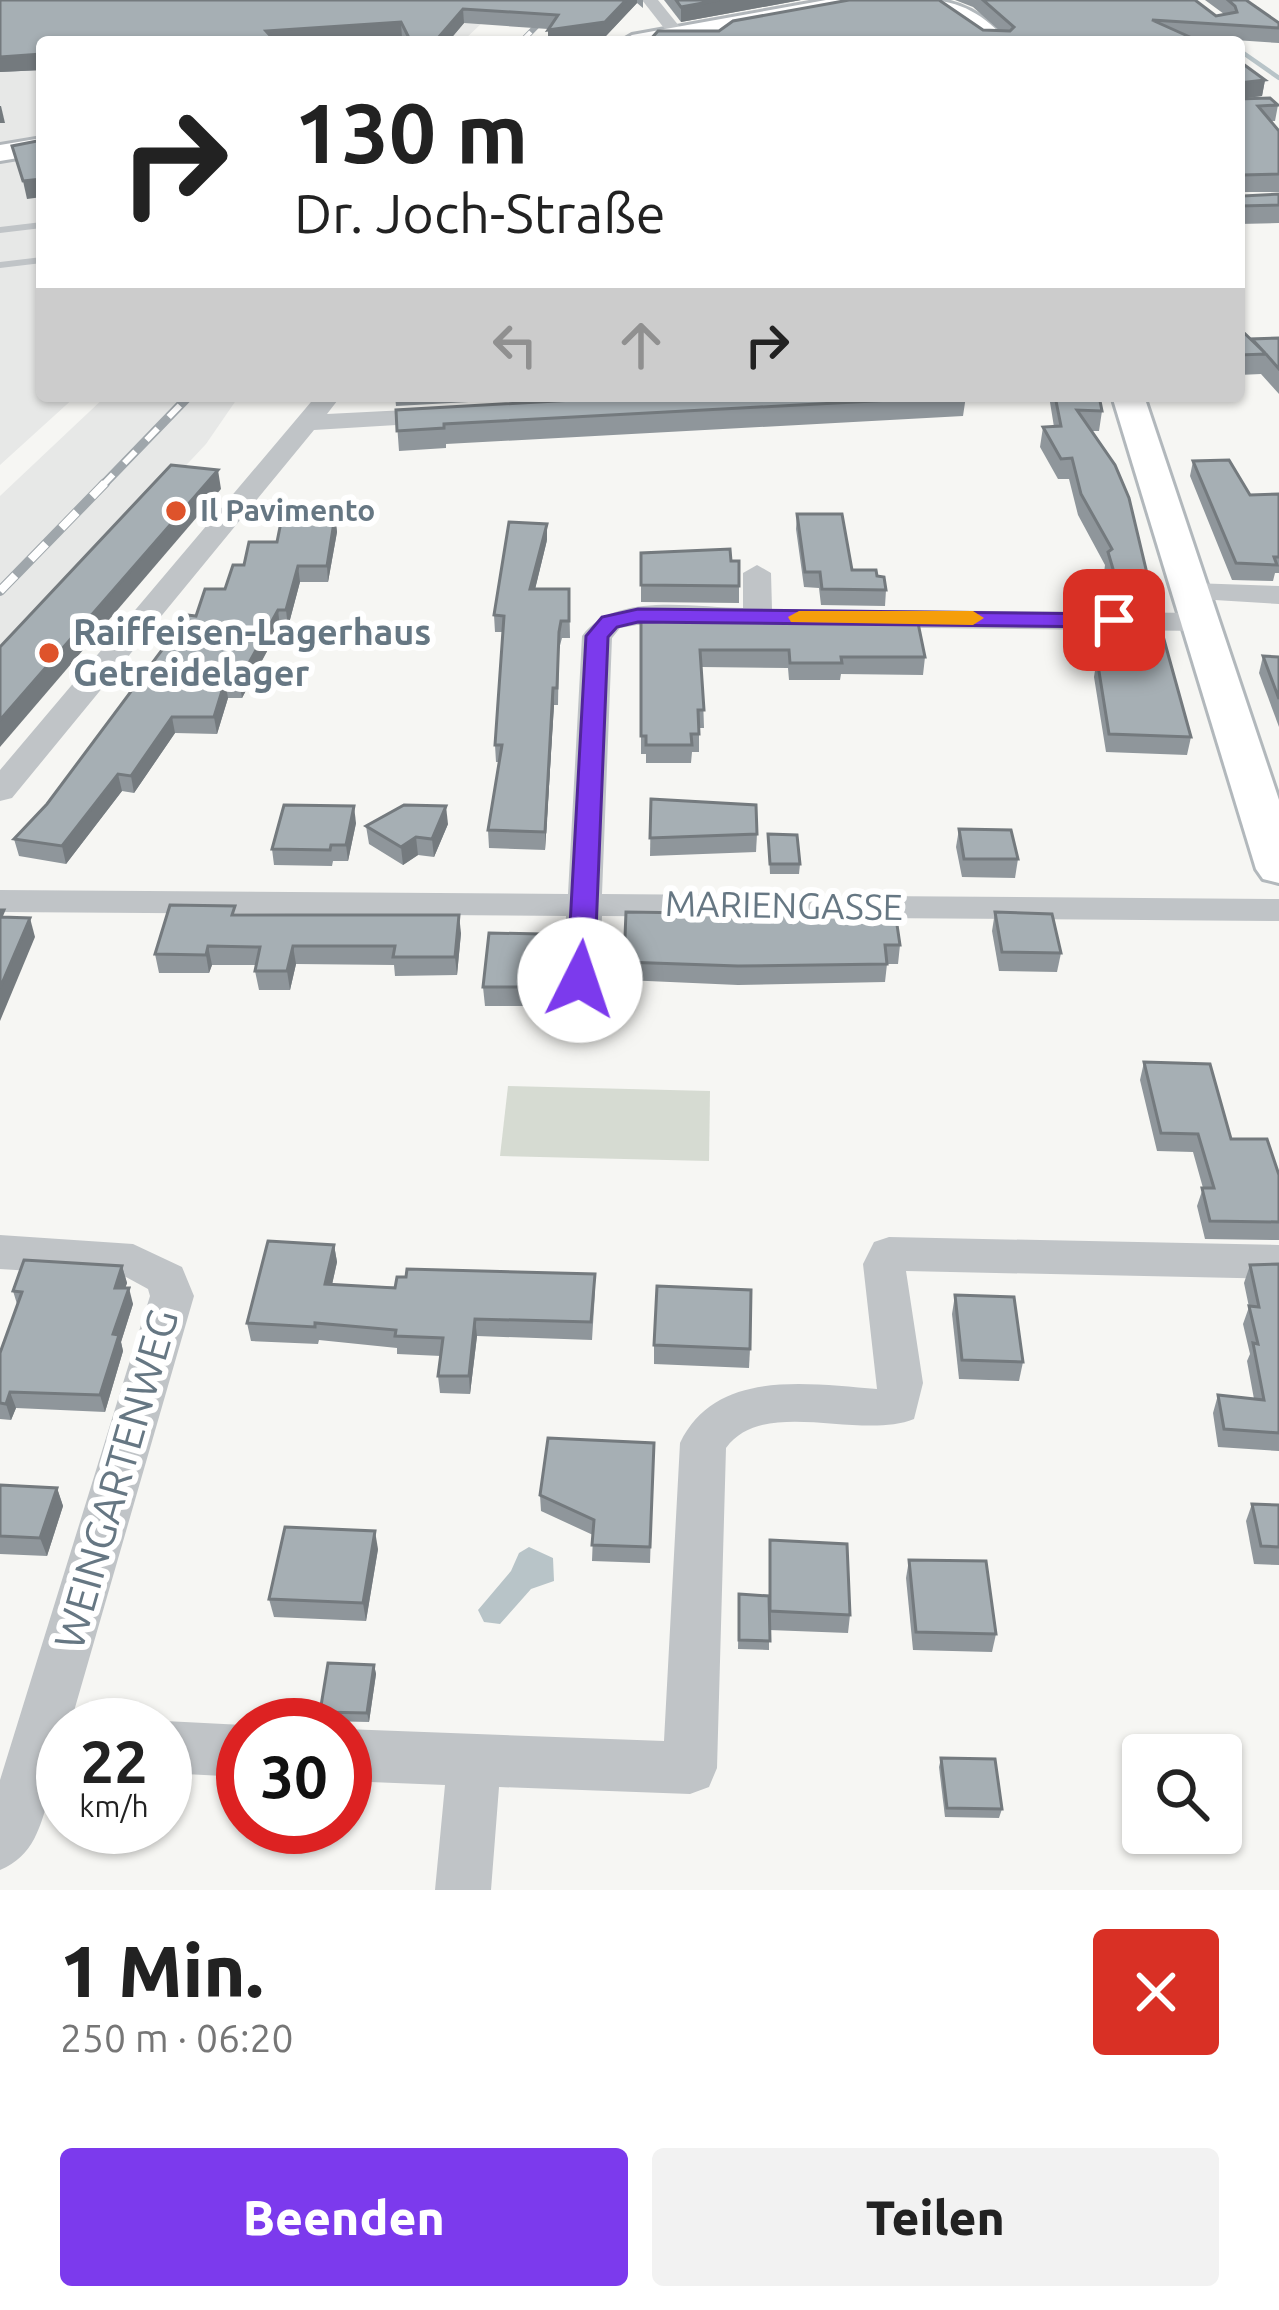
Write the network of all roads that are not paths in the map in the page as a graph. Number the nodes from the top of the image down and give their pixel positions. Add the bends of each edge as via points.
1 (650, 0) edge
2 (865, 0) edge
3 (935, 0) edge
4 (661, 36) edge
5 (682, 36) edge
6 (990, 36) edge
7 (36, 147) edge
8 (0, 154) edge
9 (36, 226) edge
10 (0, 230) edge
11 (36, 261) edge
12 (0, 265) edge
13 (324, 402) edge
14 (1130, 402) edge
15 (472, 414) edge
16 (305, 423) junction
17 (757, 574) dead end
18 (1279, 595) edge
19 (1196, 607) junction
20 (758, 617) junction
21 (0, 791) edge
22 (1279, 869) edge
23 (0, 901) edge
24 (586, 903) junction
25 (1279, 910) edge
26 (580, 980) dead end
27 (0, 1252) edge
28 (1279, 1262) edge
29 (65, 1698) edge
30 (372, 1756) edge
31 (474, 1761) junction
32 (36, 1786) edge
33 (0, 1842) edge
34 (463, 1890) edge

1 - 4 street
2 - 5 main road
3 - 6 main road
7 - 8 main road
9 - 10 lane
11 - 12 lane
13 - 16 street
14 - 19 main road
15 - 16 street
16 - 21 street
17 - 20 street
18 - 19 street
19 - 20 street
19 - 22 main road
20 - 24 street via 638,616 610,622 597,636
23 - 24 street, MARIENGASSE
24 - 25 street, MARIENGASSE
24 - 26 street
27 - 29 street, WEINGARTENWEG via 133,1261 167,1279 172,1296
28 - 31 street via 889,1254 898,1405 758,1405 722,1417 703,1443 689,1768
30 - 31 street
31 - 34 street
32 - 33 street, WEINGARTENWEG

